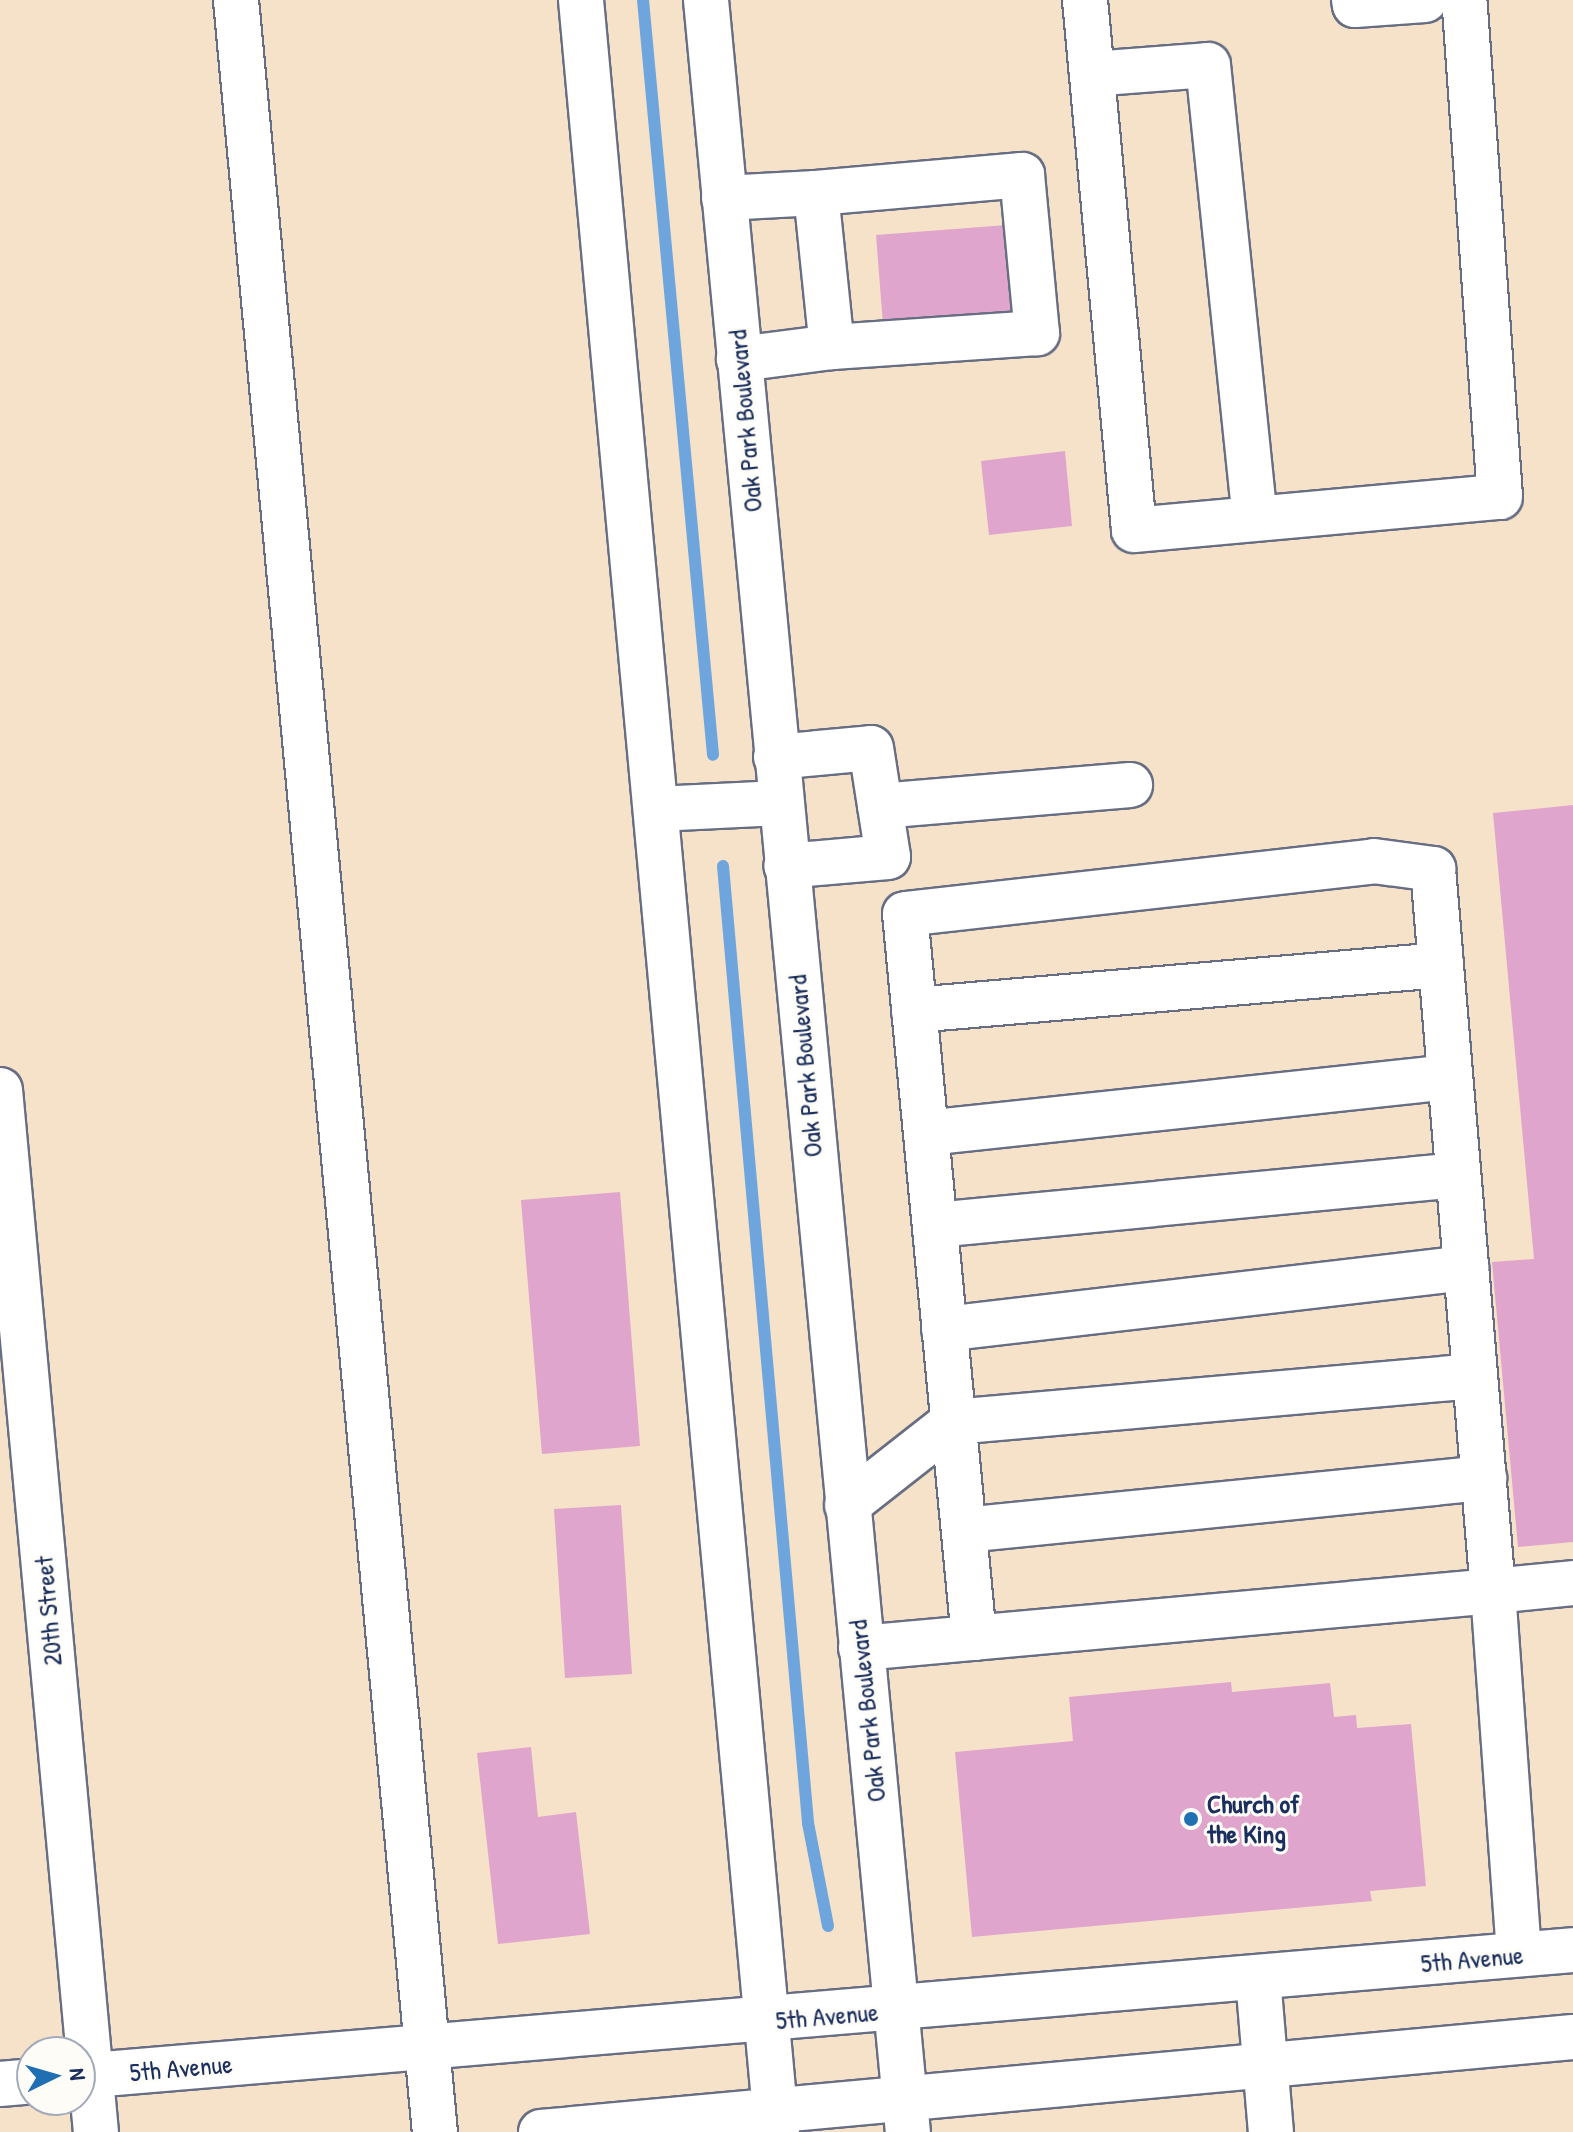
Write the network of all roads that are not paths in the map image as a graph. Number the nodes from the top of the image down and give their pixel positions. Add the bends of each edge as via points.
1 (236, 0) edge
2 (581, 0) edge
3 (706, 0) edge
4 (1085, 0) edge
5 (1354, 0) edge
6 (1425, 0) edge
7 (1464, 0) edge
8 (1092, 74) junction
9 (816, 193) junction
10 (724, 198) junction
11 (832, 347) junction
12 (739, 359) junction
13 (1255, 518) junction
14 (776, 757) junction
15 (1130, 785) dead end
16 (780, 803) junction
17 (880, 806) junction
18 (656, 809) junction
19 (888, 857) junction
20 (786, 866) junction
21 (905, 914) junction
22 (1441, 965) junction
23 (914, 1010) junction
24 (1450, 1077) junction
25 (0, 1090) edge
26 (926, 1133) junction
27 (1458, 1175) junction
28 (935, 1225) junction
29 (1466, 1268) junction
30 (944, 1329) junction
31 (1475, 1376) junction
32 (953, 1422) junction
33 (1484, 1478) junction
34 (847, 1505) junction
35 (964, 1530) junction
36 (1573, 1583) edge
37 (1493, 1591) junction
38 (974, 1638) junction
39 (861, 1648) junction
40 (1573, 1950) edge
41 (1519, 1954) junction
42 (1258, 1978) junction
43 (896, 2011) junction
44 (764, 2021) junction
45 (82, 2036) edge
46 (1573, 2037) edge
47 (426, 2048) junction
48 (1265, 2065) junction
49 (96, 2075) edge
50 (907, 2116) edge
51 (776, 2122) edge
52 (686, 2126) edge
53 (435, 2132) edge
54 (541, 2132) edge
55 (1271, 2132) edge

1 - 47 street
2 - 18 street
3 - 10 street, Oak Park Boulevard
4 - 8 street
5 - 6 street via 1355,5
7 - 13 street via 1500,497
8 - 13 street via 1208,65
8 - 13 street via 1134,530
9 - 10 street
9 - 11 street
9 - 11 street via 1022,175 1037,333
10 - 12 street, Oak Park Boulevard
11 - 12 street
12 - 14 street, Oak Park Boulevard
14 - 16 street, Oak Park Boulevard
14 - 17 street via 871,748
15 - 17 street
16 - 18 street
16 - 20 street, Oak Park Boulevard
17 - 19 street
18 - 44 street
19 - 20 street
19 - 21 street
20 - 34 street, Oak Park Boulevard
21 - 22 street via 1374,861 1433,869
21 - 23 street
22 - 23 street
22 - 24 street
23 - 26 street
24 - 26 street
24 - 27 street
25 - 45 street, 20th Street
26 - 28 street
27 - 28 street
27 - 29 street
28 - 30 street
29 - 30 street
29 - 31 street
30 - 32 street
31 - 32 street
31 - 33 street
32 - 34 street
32 - 35 street
33 - 35 street
33 - 37 street
34 - 39 street, Oak Park Boulevard
35 - 38 street
36 - 37 street
37 - 38 street
37 - 41 street
38 - 39 street
39 - 43 street, Oak Park Boulevard
40 - 41 street, 5th Avenue
41 - 42 street, 5th Avenue
42 - 43 street, 5th Avenue
42 - 48 street
43 - 44 street, 5th Avenue
43 - 50 street, Oak Park Boulevard
44 - 47 street, 5th Avenue
44 - 51 street
46 - 48 street
47 - 49 street, 5th Avenue
47 - 53 street
48 - 50 street
48 - 55 street
50 - 51 street
51 - 52 street
52 - 54 street

